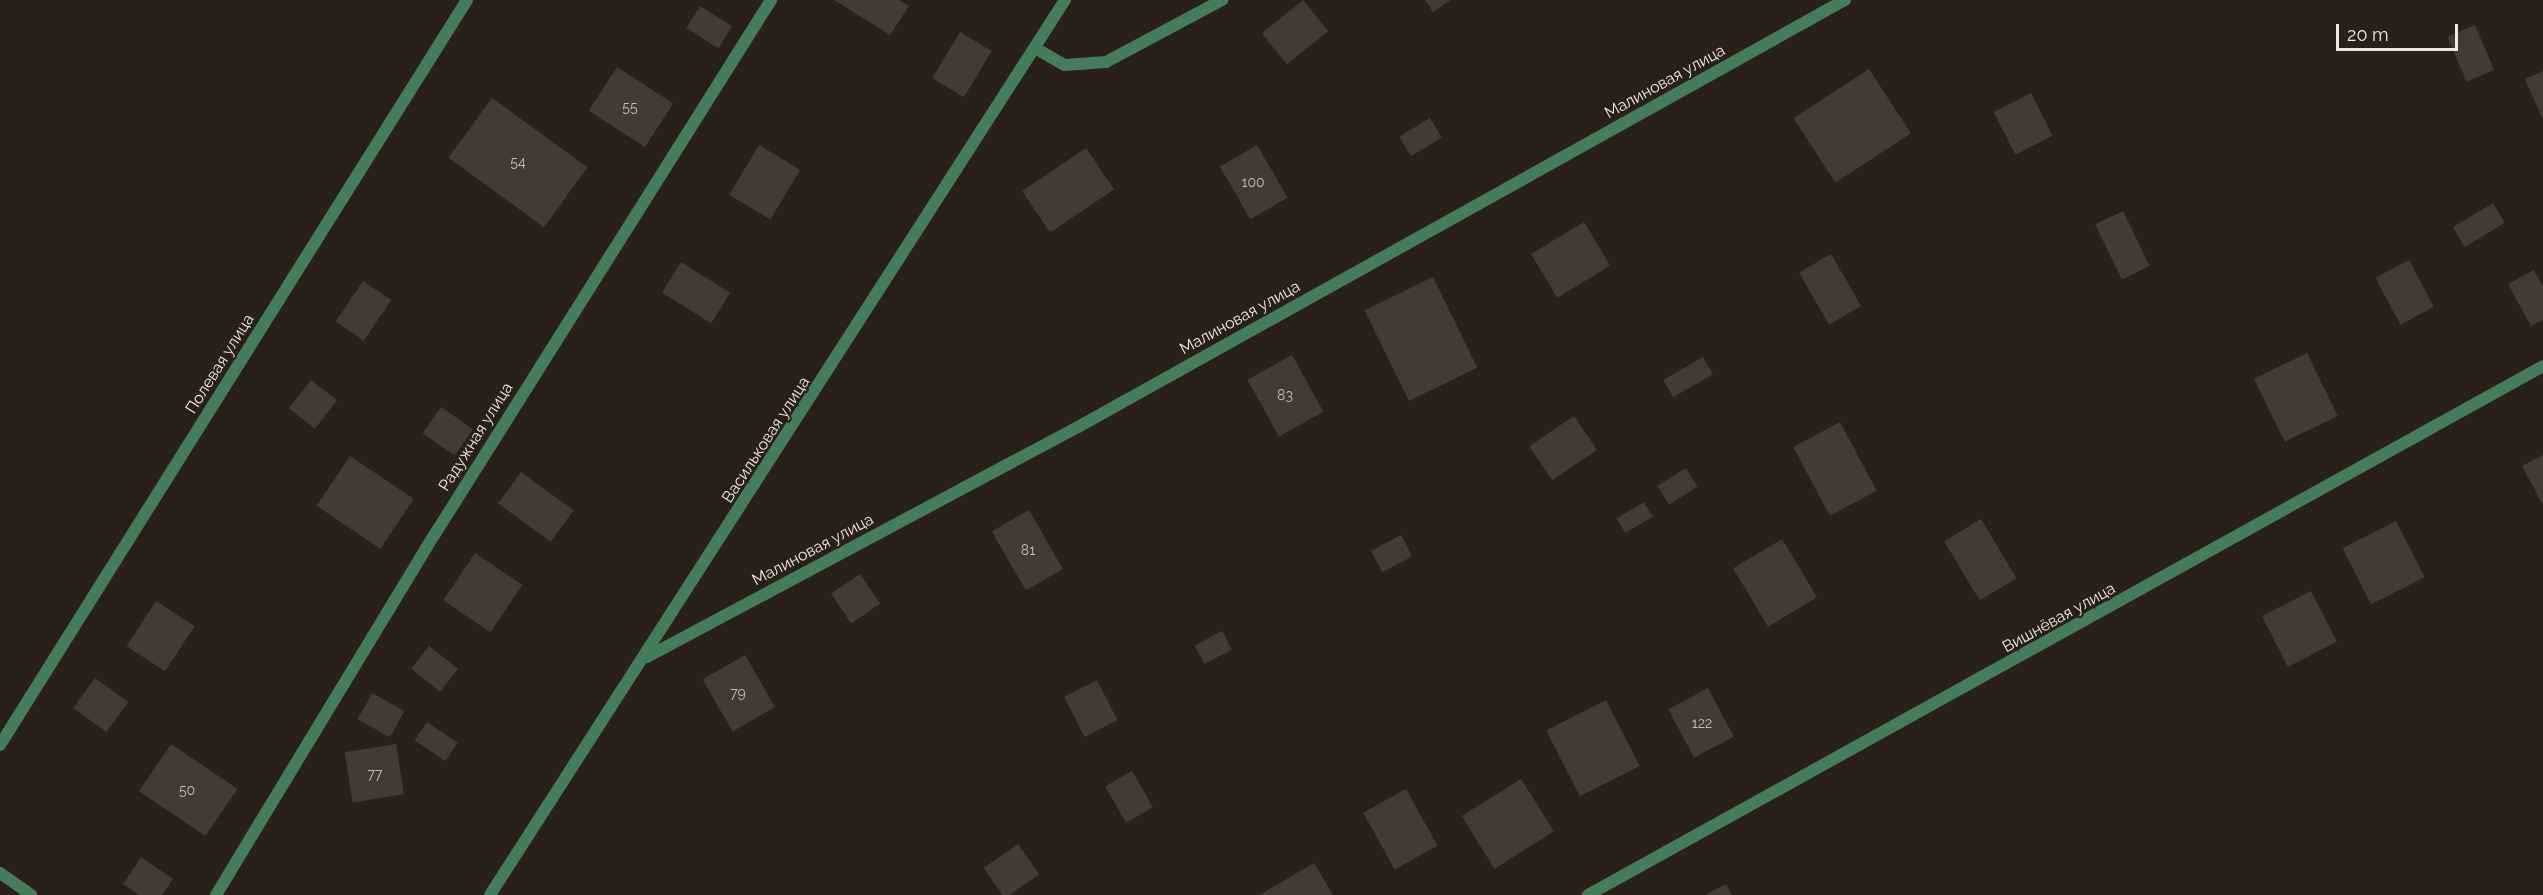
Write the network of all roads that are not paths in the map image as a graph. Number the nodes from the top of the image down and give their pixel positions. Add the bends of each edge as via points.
1 (467, 0) edge
2 (771, 0) edge
3 (1065, 0) edge
4 (1222, 0) edge
5 (1845, 0) edge
6 (1035, 48) junction
7 (2543, 366) edge
8 (647, 657) junction
9 (0, 746) edge
10 (0, 873) edge
11 (31, 895) edge
12 (216, 895) edge
13 (490, 895) edge
14 (1588, 895) edge

1 - 9 street, Полевая улица
2 - 12 street, Радужная улица via 435,534
3 - 6 street, Васильковая улица
4 - 6 street via 1106,62 1065,64
5 - 8 street, Малиновая улица via 1078,427
6 - 8 street, Васильковая улица
7 - 14 street, Вишнёвая улица
8 - 13 street, Васильковая улица
10 - 11 street

